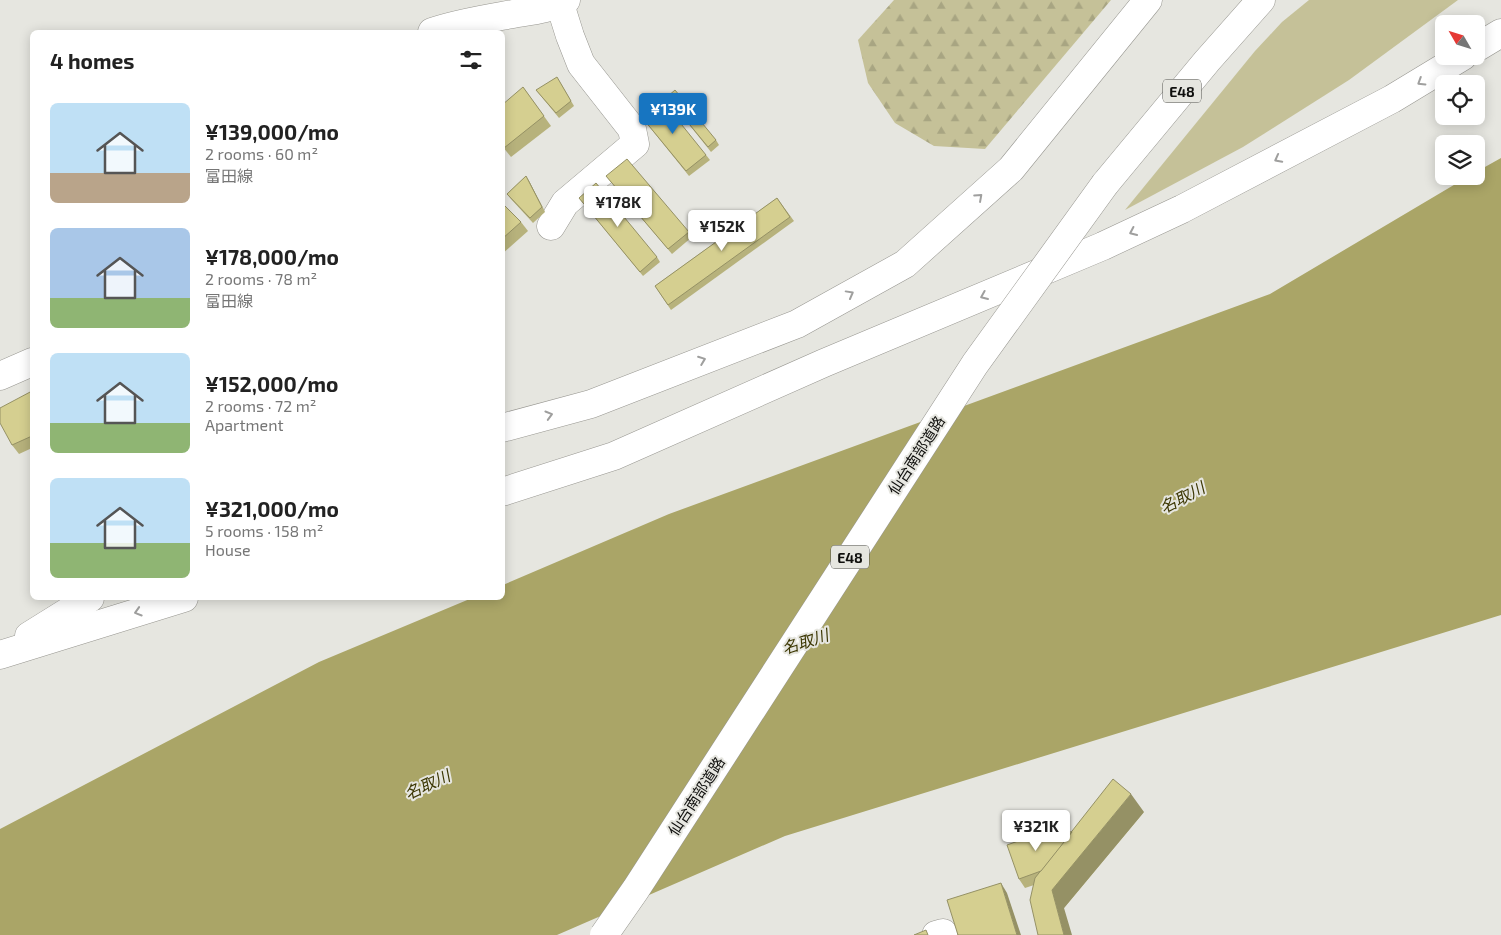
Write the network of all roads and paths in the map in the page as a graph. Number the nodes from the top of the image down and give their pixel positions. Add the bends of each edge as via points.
1 (1148, 0) edge
2 (1261, 0) edge
3 (563, 2) edge
4 (438, 30) edge
5 (1501, 33) edge
6 (1485, 43) edge
7 (1448, 65) edge
8 (551, 226) dead end
9 (30, 363) edge
10 (0, 376) edge
11 (505, 427) edge
12 (505, 491) edge
13 (87, 600) edge
14 (177, 600) edge
15 (0, 654) edge
16 (604, 935) edge
17 (936, 935) edge
18 (944, 935) edge

11 -> 1 main road via 591,404 797,324 905,264 1011,169
2 - 16 main road, 仙台南部道路 / E48, bridge via 1206,61 1105,184 975,364
3 - 4 main road
3 - 8 main road via 570,36 581,64 632,129 635,144 565,202
5 - 6 main road
7 -> 12 main road via 1392,100 1182,209 1111,242 614,456
9 - 10 main road
13 - 15 main road
14 -> 15 main road
17 - 18 main road

